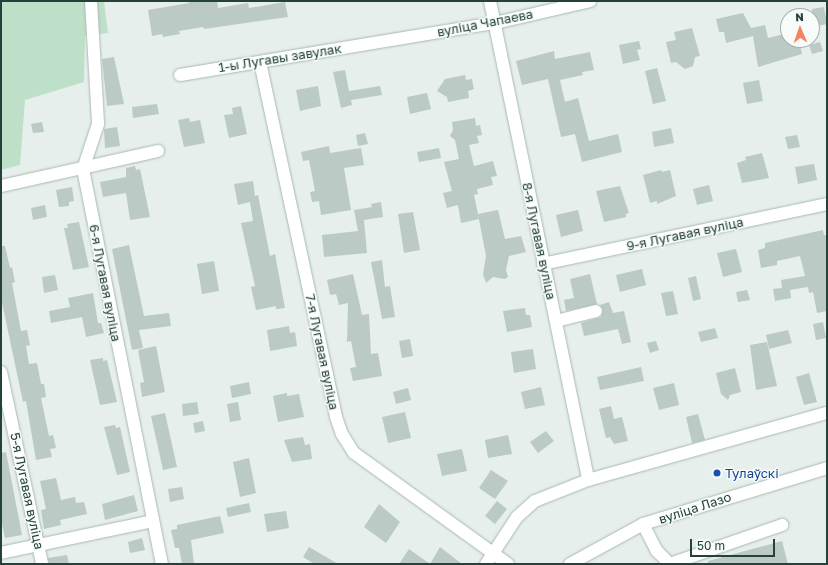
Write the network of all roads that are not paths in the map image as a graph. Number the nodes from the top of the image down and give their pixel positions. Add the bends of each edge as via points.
1 (91, 1) edge
2 (490, 1) edge
3 (590, 1) edge
4 (495, 23) junction
5 (380, 42) joint
6 (260, 62) junction
7 (180, 75) dead end
8 (158, 151) dead end
9 (83, 169) junction
10 (1, 186) edge
11 (827, 204) edge
12 (543, 264) junction
13 (596, 311) dead end
14 (556, 321) junction
15 (1, 372) edge
16 (827, 413) edge
17 (827, 468) edge
18 (588, 480) junction
19 (153, 521) junction
20 (643, 524) junction
21 (782, 525) dead end
22 (38, 546) junction
23 (494, 553) junction
24 (1, 554) edge
25 (42, 564) edge
26 (162, 564) edge
27 (486, 564) edge
28 (508, 564) edge
29 (570, 564) edge
30 (671, 564) edge

1 - 9 street, 6-я Лугавая вуліца via 98,124
2 - 4 street, 8-я Лугавая вуліца
3 - 4 street, вуліца Чапаева
4 - 5 street, вуліца Чапаева
4 - 12 street, 8-я Лугавая вуліца
5 - 6 street, 1-ы Лугавы завулак
6 - 7 street, 1-ы Лугавы завулак
6 - 23 street, 7-я Лугавая вуліца via 334,409 342,434 354,453
8 - 9 street
9 - 10 street
9 - 19 street, 6-я Лугавая вуліца
11 - 12 street, 9-я Лугавая вуліца
12 - 14 street, 8-я Лугавая вуліца
13 - 14 street
14 - 18 street, 8-я Лугавая вуліца
15 - 22 street, 5-я Лугавая вуліца
16 - 18 street
17 - 20 street, вуліца Лазо
18 - 23 street via 535,501 517,517
19 - 22 street
19 - 26 street, 6-я Лугавая вуліца
20 - 29 street, вуліца Лазо
20 - 30 street via 656,550
21 - 30 street
22 - 24 street
22 - 25 street, 5-я Лугавая вуліца
23 - 27 street
23 - 28 street, 7-я Лугавая вуліца

